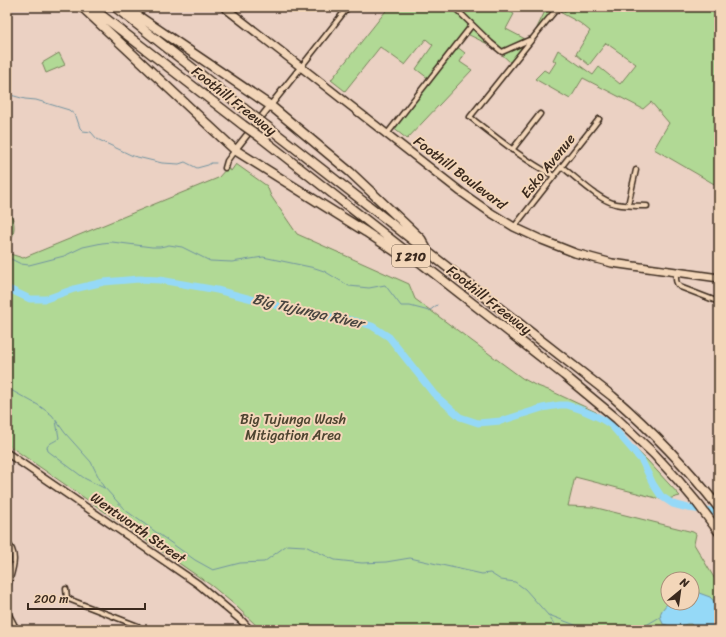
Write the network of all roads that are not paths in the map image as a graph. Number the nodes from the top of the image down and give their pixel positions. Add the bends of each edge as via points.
1 (82, 7) edge
2 (91, 7) edge
3 (115, 7) edge
4 (124, 7) edge
5 (224, 7) edge
6 (348, 7) edge
7 (454, 7) edge
8 (566, 7) edge
9 (472, 25) junction
10 (531, 40) junction
11 (301, 67) junction
12 (271, 106) junction
13 (540, 114) dead end
14 (599, 119) dead end
15 (387, 134) junction
16 (235, 150) junction
17 (512, 150) junction
18 (562, 167) junction
19 (225, 168) dead end
20 (636, 170) dead end
21 (554, 176) junction
22 (628, 205) junction
23 (647, 206) dead end
24 (514, 227) junction
25 (429, 252) junction
26 (418, 261) junction
27 (676, 272) junction
28 (719, 278) edge
29 (719, 302) edge
30 (7, 453) edge
31 (719, 508) edge
32 (719, 532) edge
33 (7, 543) edge
34 (66, 589) dead end
35 (7, 590) edge
36 (7, 611) edge
37 (17, 630) edge
38 (140, 630) edge
39 (250, 630) edge

1 - 16 highway
2 - 26 highway, Foothill Freeway / I 210, bridge
3 - 25 highway, Foothill Freeway / I 210, bridge
4 - 12 highway
5 - 11 main road, Foothill Boulevard
6 - 11 street
7 - 9 street
8 - 10 street via 555,12
9 - 10 street via 502,52
9 - 15 street
10 - 17 street via 470,118
11 - 12 street
11 - 15 main road, Foothill Boulevard
12 - 16 street
12 - 25 highway via 350,172 421,239
13 - 17 street
14 - 18 street, Esko Avenue
15 - 24 main road, Foothill Boulevard via 488,212
16 - 19 street
16 - 26 highway via 396,252
17 - 21 street
18 - 21 street, Esko Avenue
18 - 22 street via 601,197 616,204
20 - 22 street
21 - 24 street, Esko Avenue
22 - 23 street
24 - 27 main road, Foothill Boulevard via 585,256 612,263
25 - 31 highway, Foothill Freeway / I 210 via 626,408 664,444
26 - 32 highway, Foothill Freeway / I 210 via 617,419 688,491
27 - 28 main road, Foothill Boulevard
27 - 29 street via 676,283 680,286
30 - 39 main road, Wentworth Street via 198,584
33 - 35 street via 12,547 15,556
34 - 38 street via 67,598 138,626
36 - 37 street

